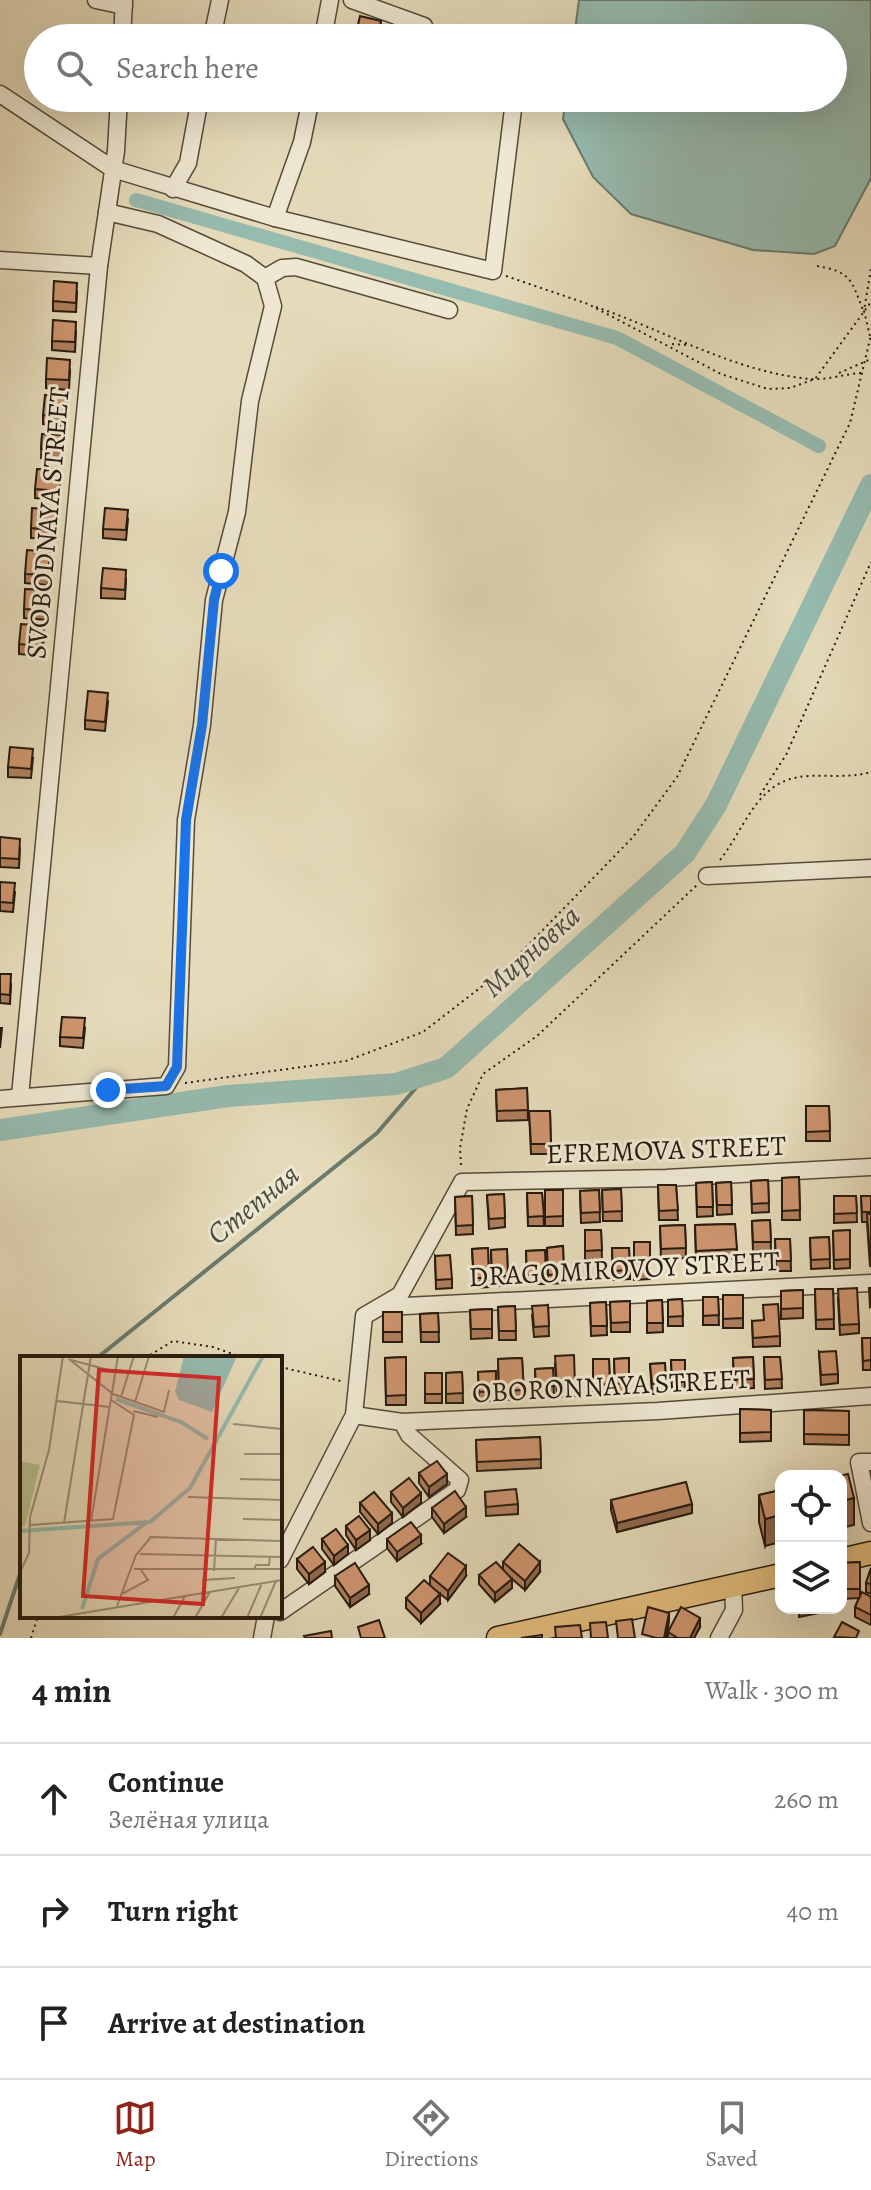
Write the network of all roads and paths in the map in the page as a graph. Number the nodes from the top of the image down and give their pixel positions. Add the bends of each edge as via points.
1 (96, 0) edge
2 (220, 0) edge
3 (330, 0) edge
4 (352, 0) edge
5 (124, 3) edge
6 (123, 24) edge
7 (215, 24) edge
8 (326, 24) edge
9 (418, 24) edge
10 (0, 94) edge
11 (24, 110) edge
12 (27, 112) edge
13 (118, 112) edge
14 (197, 112) edge
15 (308, 112) edge
16 (513, 112) edge
17 (113, 169) junction
18 (173, 189) junction
19 (107, 212) junction
20 (275, 218) junction
21 (0, 260) edge
22 (99, 266) junction
23 (817, 266) dead end
24 (871, 268) edge
25 (493, 271) junction
26 (265, 278) junction
27 (871, 302) edge
28 (588, 304) junction
29 (449, 310) dead end
30 (864, 311) junction
31 (871, 336) edge
32 (671, 344) junction
33 (687, 345) junction
34 (869, 360) edge
35 (863, 373) junction
36 (834, 375) junction
37 (815, 379) junction
38 (871, 562) edge
39 (871, 772) edge
40 (759, 796) junction
41 (871, 868) edge
42 (707, 876) junction
43 (166, 1086) junction
44 (20, 1096) junction
45 (0, 1099) edge
46 (871, 1167) edge
47 (462, 1182) junction
48 (871, 1283) edge
49 (379, 1307) junction
50 (148, 1356) edge
51 (238, 1356) edge
52 (282, 1367) edge
53 (357, 1385) junction
54 (871, 1396) edge
55 (354, 1415) junction
56 (402, 1422) junction
57 (871, 1462) edge
58 (871, 1523) edge
59 (871, 1553) edge
60 (282, 1556) edge
61 (847, 1559) edge
62 (775, 1576) edge
63 (733, 1586) junction
64 (282, 1611) edge
65 (37, 1618) edge
66 (266, 1618) edge
67 (31, 1638) edge
68 (262, 1638) edge
69 (498, 1638) edge
70 (719, 1638) edge

1 - 5 street
2 - 7 street
3 - 8 street
4 - 9 street
5 - 6 street
10 - 11 street
12 - 17 street
13 - 17 street, SVOBODNAYA STREET
14 - 18 street via 188,163
15 - 20 street
16 - 25 street
17 - 18 street
17 - 19 street, SVOBODNAYA STREET
18 - 20 street
19 - 22 street, SVOBODNAYA STREET
19 - 26 street via 158,224
20 - 25 street
21 - 22 street
22 - 44 street, SVOBODNAYA STREET
23 - 30 path via 841,270 851,279
24 - 30 path
25 - 28 path
26 - 29 street via 296,267
26 - 43 street via 273,306 250,401 237,512 214,600 186,820 177,1067
27 - 30 path
28 - 32 path
28 - 33 path
30 - 31 path
30 - 37 path
31 - 34 path
32 - 33 path
32 - 37 path via 721,374 768,389
33 - 37 path
34 - 35 path
34 - 36 path
35 - 36 path
35 - 43 path via 850,423 677,777 633,837 507,967 423,1032 346,1061
36 - 37 path
38 - 40 path via 786,755
39 - 40 path via 806,776 781,782
40 - 42 path via 740,833
41 - 42 street
42 - 47 path via 537,1036 483,1074 467,1109 460,1148
43 - 44 street
44 - 45 street
46 - 47 street, EFREMOVA STREET
47 - 49 street via 400,1295
48 - 49 street, DRAGOMIROVOY STREET
49 - 53 street via 364,1316
50 - 51 path via 173,1341
52 - 53 path
53 - 55 street
54 - 56 street, OBORONNAYA STREET
55 - 56 street, OBORONNAYA STREET
55 - 60 street
56 - 64 street via 409,1435 460,1480 457,1490
57 - 58 street via 859,1462
59 - 61 highway
62 - 63 highway
63 - 69 highway
63 - 70 street via 734,1610
65 - 67 path
66 - 68 street

